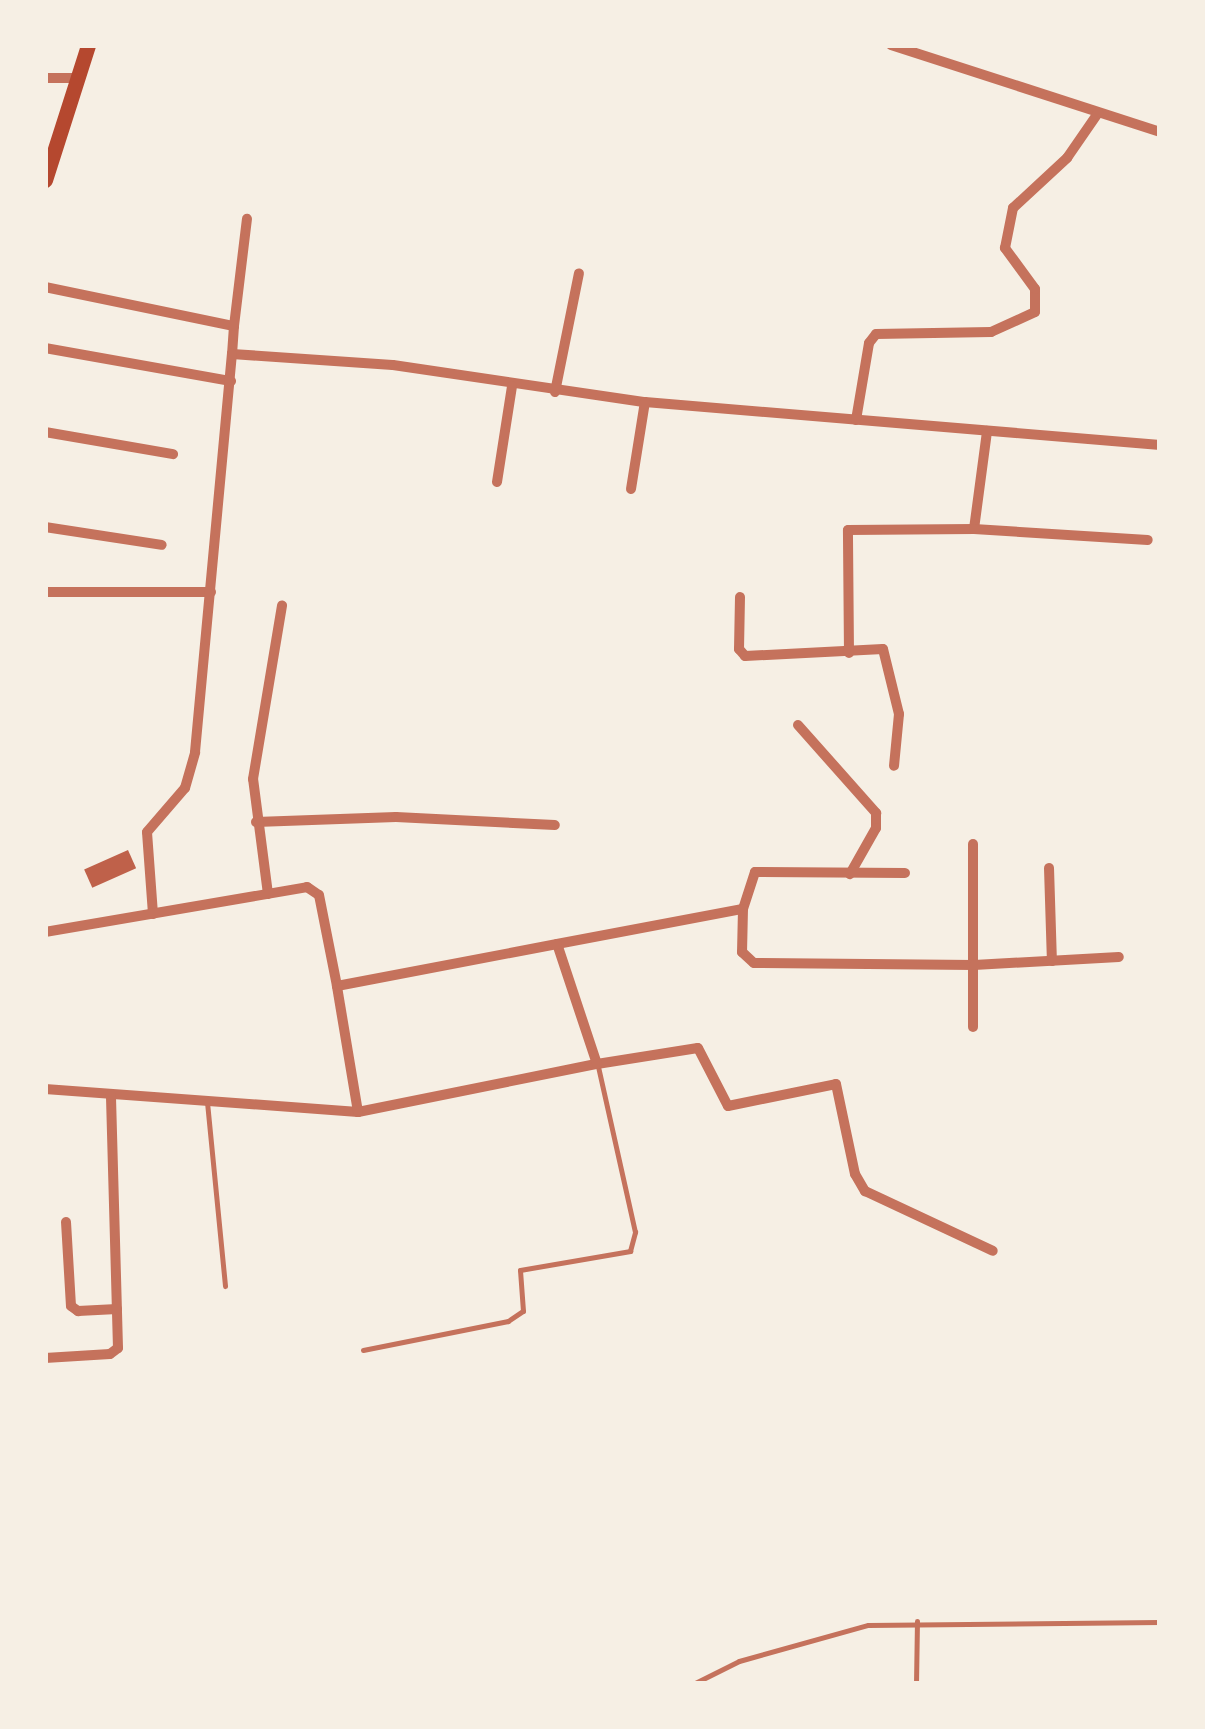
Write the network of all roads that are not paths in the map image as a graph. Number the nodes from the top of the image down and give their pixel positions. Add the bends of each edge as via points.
1 (88, 45) edge
2 (891, 45) edge
3 (45, 78) edge
4 (77, 78) junction
5 (1098, 113) junction
6 (1160, 132) edge
7 (45, 180) edge
8 (246, 219) dead end
9 (579, 273) dead end
10 (45, 288) edge
11 (234, 326) junction
12 (45, 348) edge
13 (232, 354) junction
14 (231, 381) junction
15 (512, 386) junction
16 (555, 392) junction
17 (646, 402) junction
18 (856, 420) junction
19 (987, 431) junction
20 (45, 432) edge
21 (1160, 445) edge
22 (174, 454) dead end
23 (497, 482) dead end
24 (631, 490) dead end
25 (45, 526) edge
26 (974, 529) junction
27 (1148, 540) dead end
28 (162, 545) dead end
29 (45, 592) edge
30 (212, 592) junction
31 (740, 598) dead end
32 (282, 604) dead end
33 (850, 653) junction
34 (798, 725) dead end
35 (894, 766) dead end
36 (256, 822) junction
37 (555, 825) dead end
38 (973, 844) dead end
39 (1049, 868) dead end
40 (905, 873) dead end
41 (850, 874) junction
42 (268, 894) junction
43 (744, 909) junction
44 (152, 914) junction
45 (45, 932) edge
46 (557, 944) junction
47 (1119, 957) dead end
48 (1052, 961) junction
49 (974, 965) junction
50 (337, 986) junction
51 (973, 1027) dead end
52 (597, 1064) junction
53 (45, 1088) edge
54 (111, 1094) junction
55 (207, 1102) junction
56 (358, 1112) junction
57 (66, 1222) dead end
58 (993, 1251) dead end
59 (225, 1286) dead end
60 (117, 1310) junction
61 (364, 1350) dead end
62 (45, 1358) edge
63 (916, 1621) junction
64 (1160, 1622) edge
65 (693, 1684) edge
66 (916, 1684) edge

1 - 4 main road
2 - 5 street
3 - 4 street
4 - 7 main road
5 - 6 street
5 - 18 street via 1067,158 1012,208 1005,248 1035,290 1035,312 992,332 876,334
8 - 11 street
9 - 16 street
10 - 11 street
11 - 13 street
12 - 14 street
13 - 14 street
13 - 15 street via 393,365
14 - 30 street
15 - 16 street
15 - 23 street
16 - 17 street
17 - 18 street
17 - 24 street
18 - 19 street
19 - 21 street
19 - 26 street
20 - 22 street
25 - 28 street
26 - 27 street
26 - 33 street via 845,533
29 - 30 street
30 - 44 street via 190,772 146,832
31 - 33 street via 741,654
32 - 36 street via 255,754
33 - 35 street via 877,648 886,654 899,714
34 - 41 street via 876,813 876,828
36 - 37 street via 396,816
36 - 42 street
38 - 49 street
39 - 48 street
40 - 41 street
41 - 43 street via 754,872
42 - 44 street
42 - 50 street via 307,888 319,896
43 - 46 street
43 - 49 street via 742,952 748,961
44 - 45 street
46 - 50 street
46 - 52 street
47 - 48 street
48 - 49 street
49 - 51 street
50 - 56 street
52 - 56 street
52 - 58 street via 698,1048 728,1106 836,1084 854,1174 865,1191
52 - 61 lane via 636,1232 630,1251 520,1270 520,1316
53 - 54 street
54 - 55 street
54 - 60 street
55 - 56 street
55 - 59 lane
57 - 60 street via 72,1306
60 - 62 street via 116,1352
63 - 64 lane
63 - 65 lane via 868,1626 739,1660
63 - 66 lane

